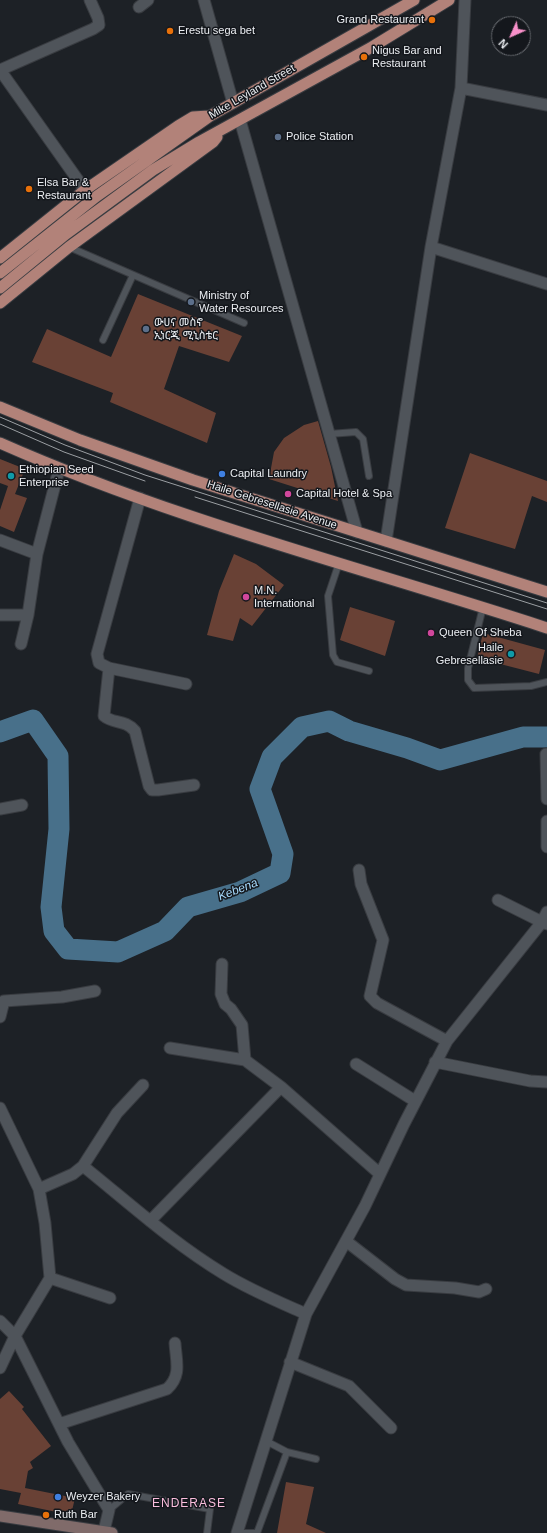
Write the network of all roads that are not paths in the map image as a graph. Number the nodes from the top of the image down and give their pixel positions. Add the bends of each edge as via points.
1 (90, 0) edge
2 (204, 0) edge
3 (414, 0) edge
4 (449, 0) edge
5 (464, 0) edge
6 (397, 11) junction
7 (406, 26) junction
8 (0, 70) edge
9 (461, 88) junction
10 (233, 103) junction
11 (547, 105) edge
12 (210, 116) junction
13 (240, 120) junction
14 (224, 130) junction
15 (85, 190) junction
16 (431, 246) junction
17 (69, 247) junction
18 (0, 258) edge
19 (0, 273) edge
20 (133, 275) junction
21 (547, 284) edge
22 (0, 288) edge
23 (0, 303) edge
24 (244, 323) dead end
25 (103, 340) dead end
26 (0, 407) edge
27 (329, 434) junction
28 (0, 443) edge
29 (59, 469) junction
30 (369, 476) dead end
31 (140, 498) junction
32 (357, 532) junction
33 (0, 540) edge
34 (386, 541) junction
35 (38, 554) junction
36 (339, 563) junction
37 (547, 592) edge
38 (483, 607) junction
39 (0, 615) edge
40 (28, 615) junction
41 (547, 628) edge
42 (21, 644) dead end
43 (109, 668) junction
44 (369, 671) dead end
45 (547, 682) edge
46 (186, 684) dead end
47 (546, 754) dead end
48 (194, 785) dead end
49 (547, 799) edge
50 (22, 805) dead end
51 (0, 809) edge
52 (547, 821) edge
53 (547, 848) edge
54 (359, 870) dead end
55 (498, 900) dead end
56 (545, 919) edge
57 (222, 964) dead end
58 (95, 991) dead end
59 (0, 1017) edge
60 (447, 1041) junction
61 (170, 1048) dead end
62 (245, 1060) junction
63 (435, 1062) junction
64 (356, 1064) dead end
65 (547, 1082) edge
66 (143, 1085) dead end
67 (281, 1087) junction
68 (415, 1101) junction
69 (0, 1108) edge
70 (83, 1166) junction
71 (380, 1174) junction
72 (39, 1189) junction
73 (150, 1220) junction
74 (346, 1241) junction
75 (50, 1278) junction
76 (486, 1289) dead end
77 (110, 1298) dead end
78 (306, 1314) junction
79 (0, 1321) edge
80 (15, 1336) junction
81 (175, 1343) dead end
82 (290, 1362) junction
83 (0, 1368) edge
84 (59, 1424) junction
85 (391, 1428) dead end
86 (266, 1441) junction
87 (287, 1452) junction
88 (316, 1459) dead end
89 (109, 1510) junction
90 (0, 1516) edge
91 (88, 1531) edge
92 (108, 1532) edge
93 (207, 1533) edge
94 (237, 1533) edge

1 - 8 street via 99,25
2 - 10 street
3 - 6 main road, Mike Leyland Street
4 - 7 main road, Mike Leyland Street
5 - 9 street
6 - 7 main road
6 - 10 main road, Mike Leyland Street
7 - 13 main road, Mike Leyland Street
8 - 15 street
9 - 11 street
9 - 16 street
10 - 12 main road, Mike Leyland Street
12 - 15 main road via 193,117
12 - 19 main road, Mike Leyland Street via 97,196
13 - 14 main road, Mike Leyland Street
13 - 27 street
14 - 17 main road via 213,142
14 - 22 main road, Mike Leyland Street via 153,170
15 - 18 main road
16 - 21 street
16 - 34 street
17 - 20 lane
17 - 23 main road
20 - 24 lane
20 - 25 lane
26 - 32 main road, Haile Gebresellasie Avenue via 80,440 165,470
27 - 30 lane via 356,432 364,439
27 - 32 street
28 - 29 main road
29 - 31 main road
29 - 35 street
31 - 36 main road
31 - 43 street via 97,654 99,663
32 - 34 main road, Haile Gebresellasie Avenue
33 - 35 street
34 - 37 main road, Haile Gebresellasie Avenue
35 - 40 street
36 - 38 main road
36 - 44 lane via 328,596 333,655 337,662
38 - 41 main road
38 - 45 lane via 468,668 468,680 474,688 531,686
39 - 40 street
40 - 42 street
43 - 46 street
43 - 48 street via 104,716 130,724 135,731 148,786 152,790 158,790
47 - 49 street
50 - 51 street
52 - 53 street
54 - 60 street via 361,884 382,940 370,996 378,1004
55 - 56 street
56 - 60 street
57 - 62 street via 221,994 225,1004 242,1025
58 - 59 street via 4,1002
60 - 63 street
61 - 62 street
62 - 67 street
63 - 65 street via 530,1081
63 - 68 street
64 - 68 street
66 - 70 street via 117,1113
67 - 71 street
67 - 73 street
68 - 71 street
69 - 72 street
70 - 72 street via 73,1174
70 - 73 street
71 - 74 street
72 - 75 street
73 - 78 street via 224,1275
74 - 76 street via 406,1285 479,1292
74 - 78 street
75 - 77 street
75 - 80 street
78 - 82 street
79 - 80 street
80 - 83 street
80 - 84 street
81 - 84 street via 177,1375 175,1382 167,1389
82 - 85 street via 349,1386
82 - 86 street
84 - 89 street
86 - 87 lane
86 - 94 street
87 - 88 lane
87 - 94 lane via 257,1533
89 - 92 street
89 - 93 lane via 128,1494 210,1509
90 - 91 main road
91 - 92 main road

